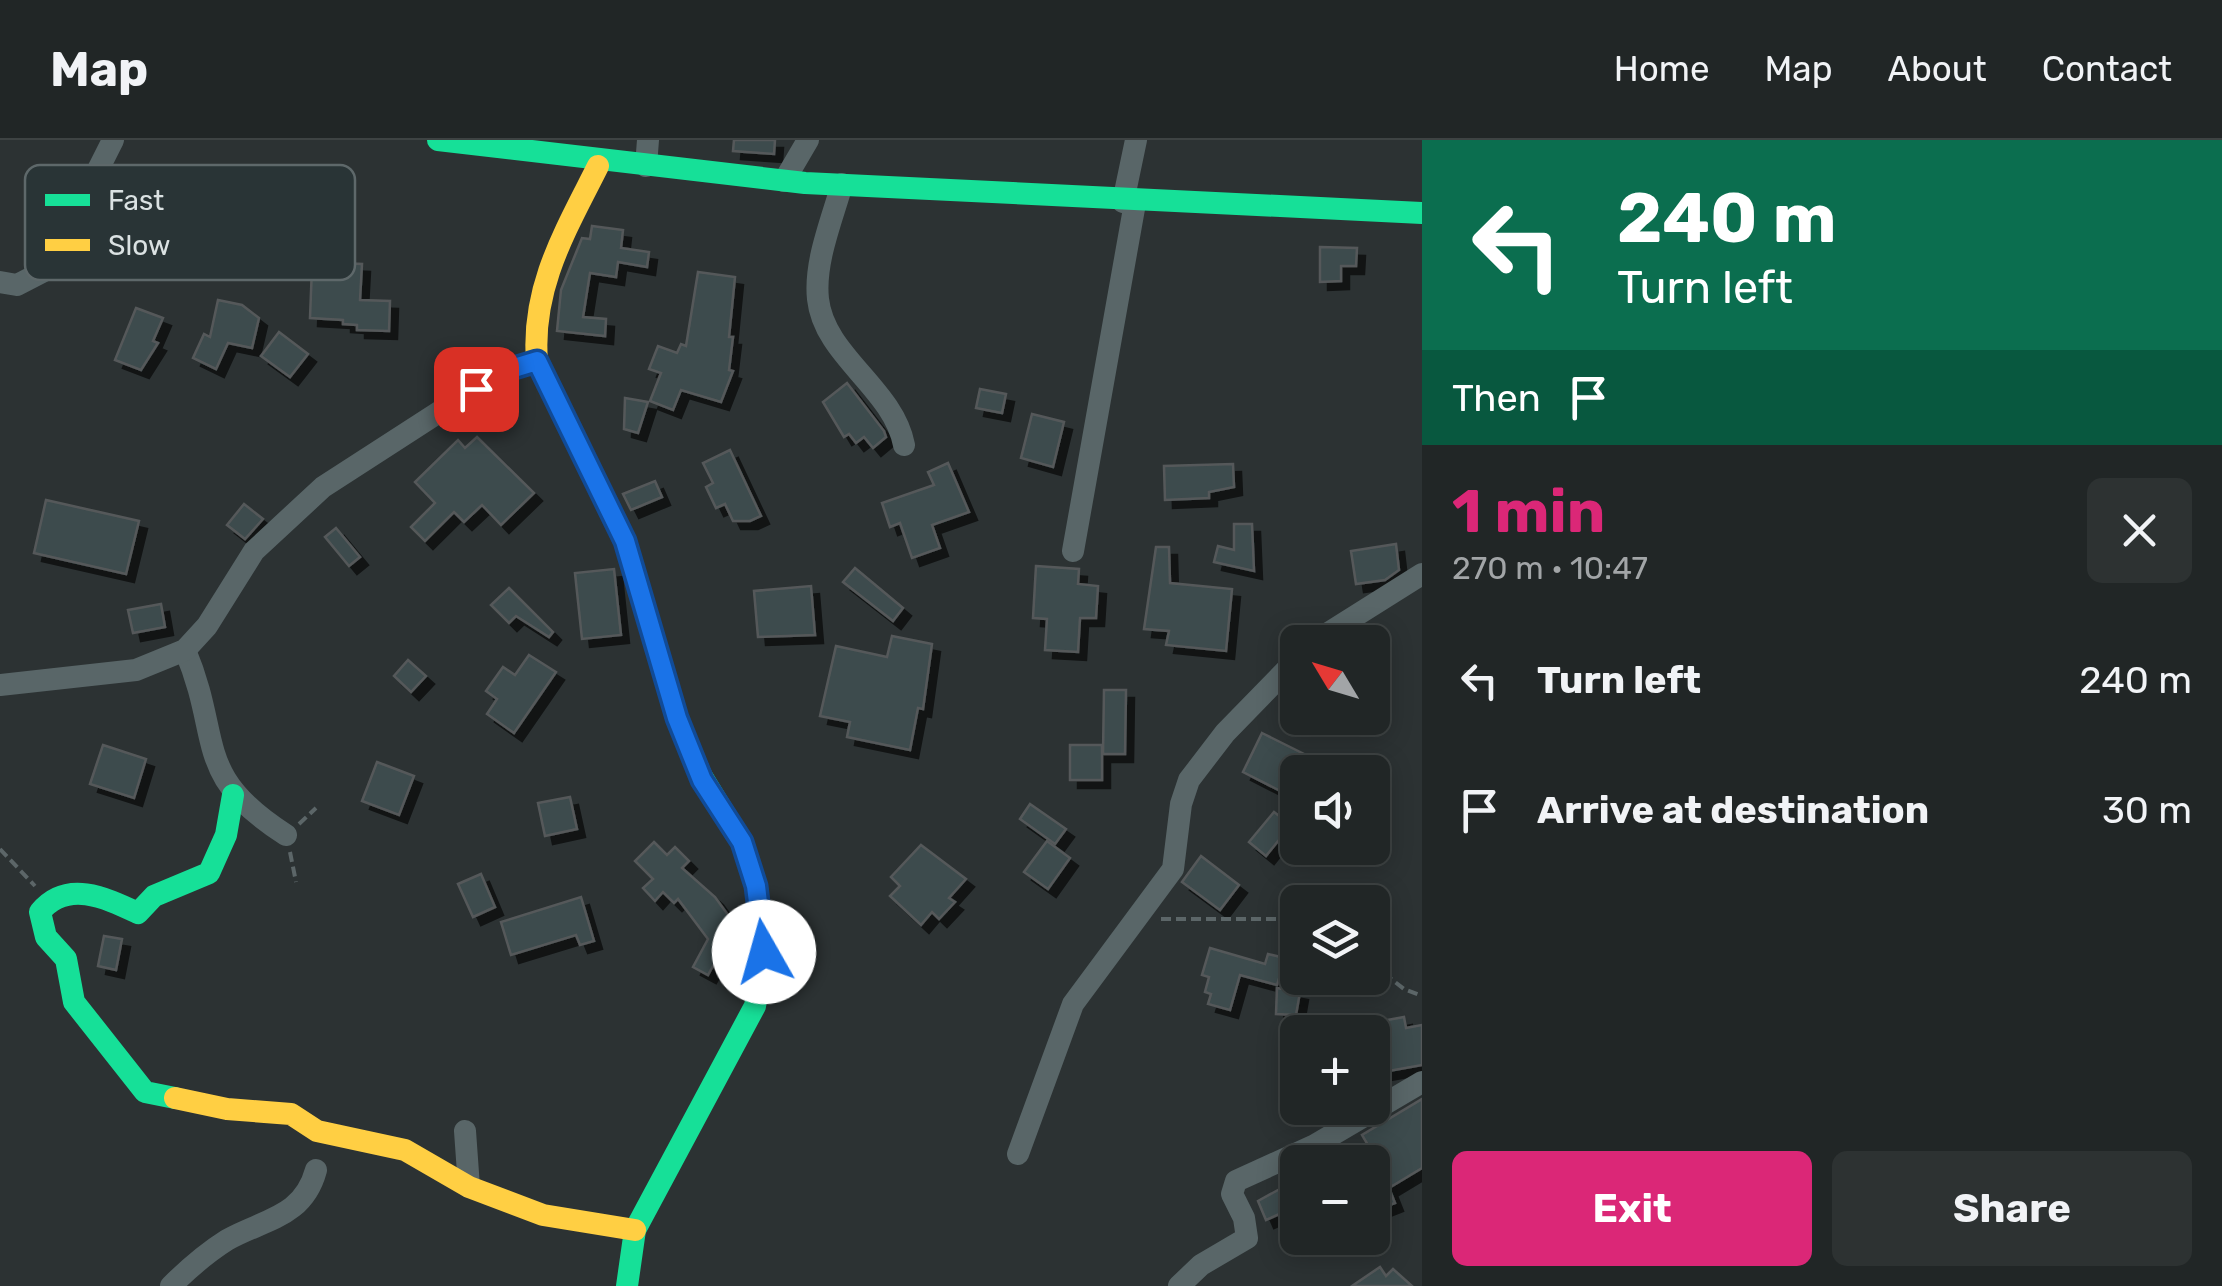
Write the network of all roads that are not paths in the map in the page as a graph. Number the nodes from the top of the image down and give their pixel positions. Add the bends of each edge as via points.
1 (113, 140) edge
2 (438, 140) edge
3 (648, 140) edge
4 (808, 140) edge
5 (1136, 140) edge
6 (100, 165) edge
7 (598, 166) junction
8 (646, 166) junction
9 (784, 181) junction
10 (842, 184) junction
11 (1129, 202) junction
12 (1422, 213) edge
13 (27, 280) edge
14 (0, 282) edge
15 (537, 361) junction
16 (904, 445) dead end
17 (1072, 551) dead end
18 (1422, 574) edge
19 (1341, 625) edge
20 (185, 650) junction
21 (1280, 678) edge
22 (0, 684) edge
23 (234, 795) junction
24 (286, 834) road end
25 (1422, 1082) edge
26 (465, 1132) dead end
27 (1018, 1154) dead end
28 (316, 1170) dead end
29 (469, 1187) junction
30 (635, 1230) junction
31 (172, 1286) edge
32 (627, 1286) edge
33 (1179, 1286) edge

1 - 6 street
2 - 7 street
3 - 8 street
4 - 9 street
5 - 11 street
7 - 8 street
7 - 15 street via 537,293
8 - 9 street
9 - 10 street
10 - 11 street
10 - 16 street via 817,279 818,304 894,413
11 - 12 street
11 - 17 street
13 - 14 street
15 - 20 street via 501,372 323,487 254,551
15 - 30 street via 625,541 702,780 742,842 756,886 764,952 755,1006
18 - 19 street
20 - 22 street via 136,670
20 - 23 street via 201,689 215,765
21 - 27 street via 1183,792 1174,869 1072,1004
23 - 24 street
23 - 29 street via 213,869 154,896 142,911 132,913 92,892 43,904 40,921 66,958 74,1002 144,1092 291,1114 317,1131 404,1150
25 - 33 street via 1315,1145 1236,1181 1232,1194 1246,1238
26 - 29 street
28 - 31 street via 286,1216 223,1243
29 - 30 street via 543,1215
30 - 32 street

